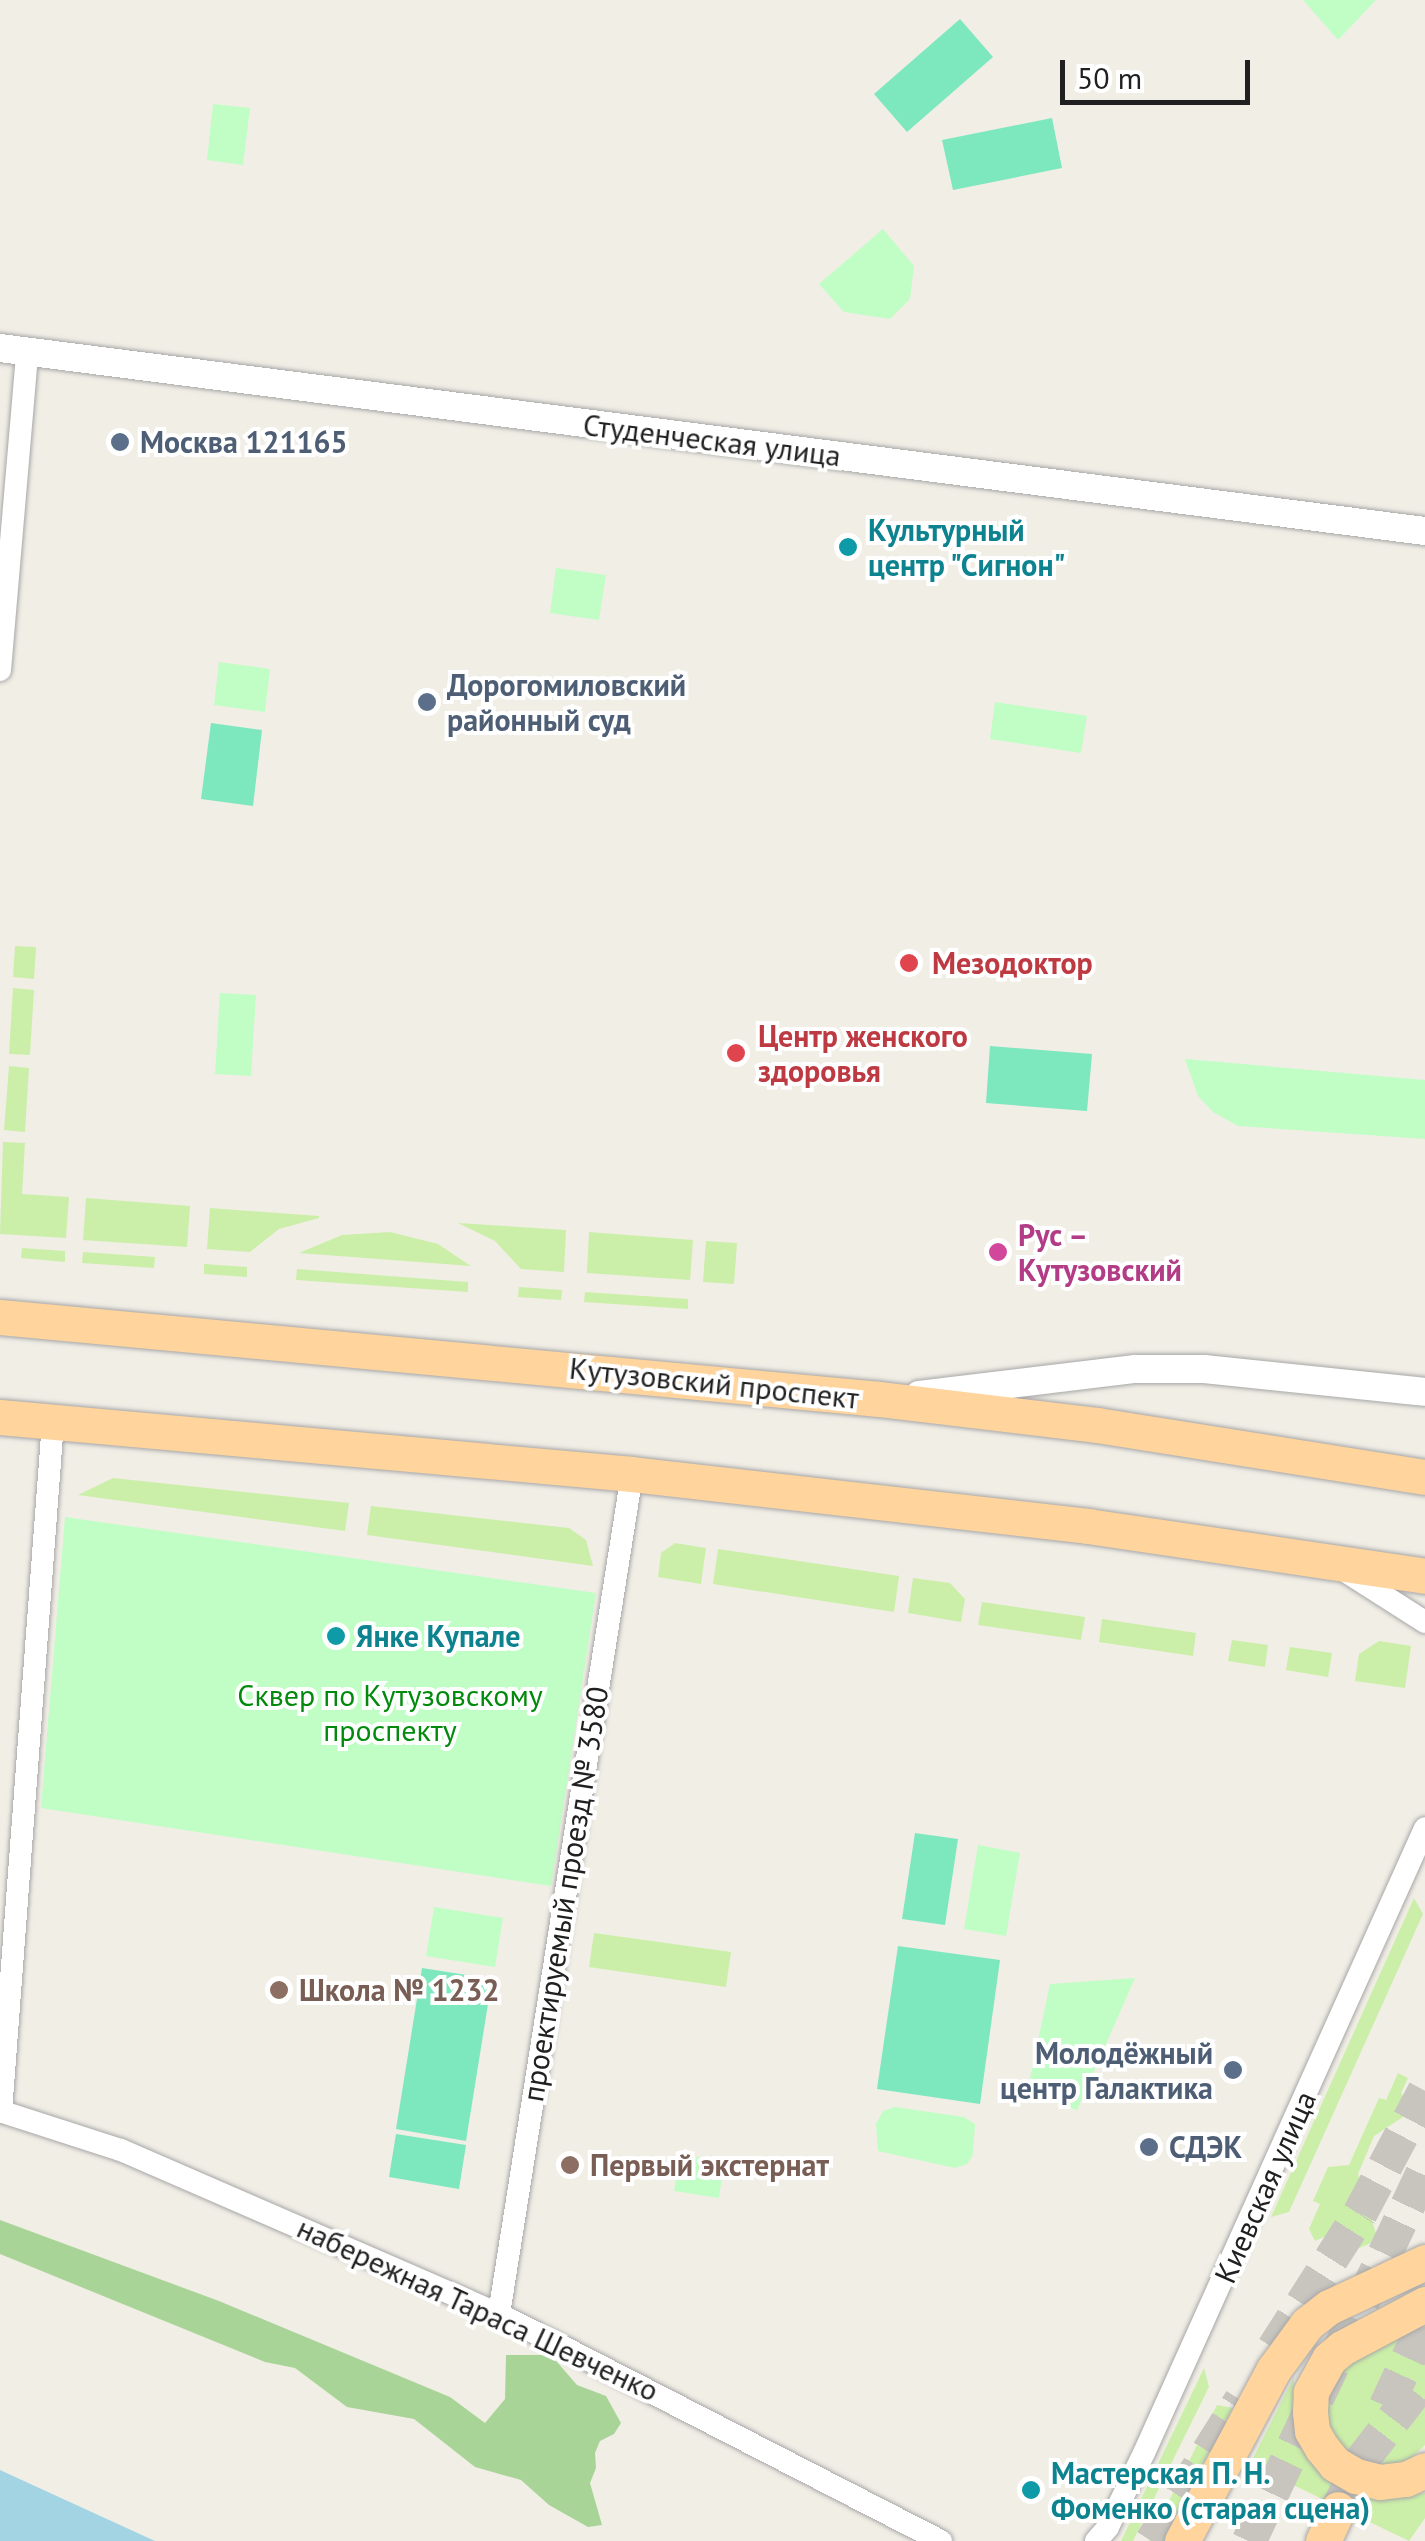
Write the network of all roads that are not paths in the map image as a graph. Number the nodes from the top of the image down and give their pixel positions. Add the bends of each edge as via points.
1 (14, 350) edge
2 (1425, 531) edge
3 (0, 670) edge
4 (0, 1317) edge
5 (1425, 1392) edge
6 (879, 1400) junction
7 (0, 1417) edge
8 (52, 1422) junction
9 (632, 1474) junction
10 (1425, 1476) edge
11 (1322, 1560) junction
12 (1422, 1576) edge
13 (1425, 1622) edge
14 (1425, 1828) edge
15 (0, 2111) edge
16 (1425, 2262) edge
17 (1425, 2304) edge
18 (500, 2314) junction
19 (1425, 2470) edge
20 (1338, 2508) tunnel mouth
21 (941, 2541) edge
22 (1096, 2541) edge
23 (1182, 2541) edge
24 (1323, 2541) edge

1 - 2 street, Студенческая улица
1 - 3 street
4 - 6 main road, Кутузовский проспект
5 - 6 street via 1136,1368
6 - 10 main road, Кутузовский проспект via 1134,1430
7 - 8 main road
8 - 9 main road
8 - 15 street
9 - 11 main road
9 - 18 street, проектируемый проезд № 3580
11 - 12 main road
11 - 13 street via 1379,1588
14 - 22 street, Киевская улица via 1144,2453
15 - 18 street, набережная Тараса Шевченко via 121,2150
16 - 23 main road via 1307,2324 1274,2369
17 - 19 main road via 1329,2360 1311,2392 1310,2412 1322,2448 1356,2476 1380,2482
18 - 21 street, набережная Тараса Шевченко
20 - 24 main road

